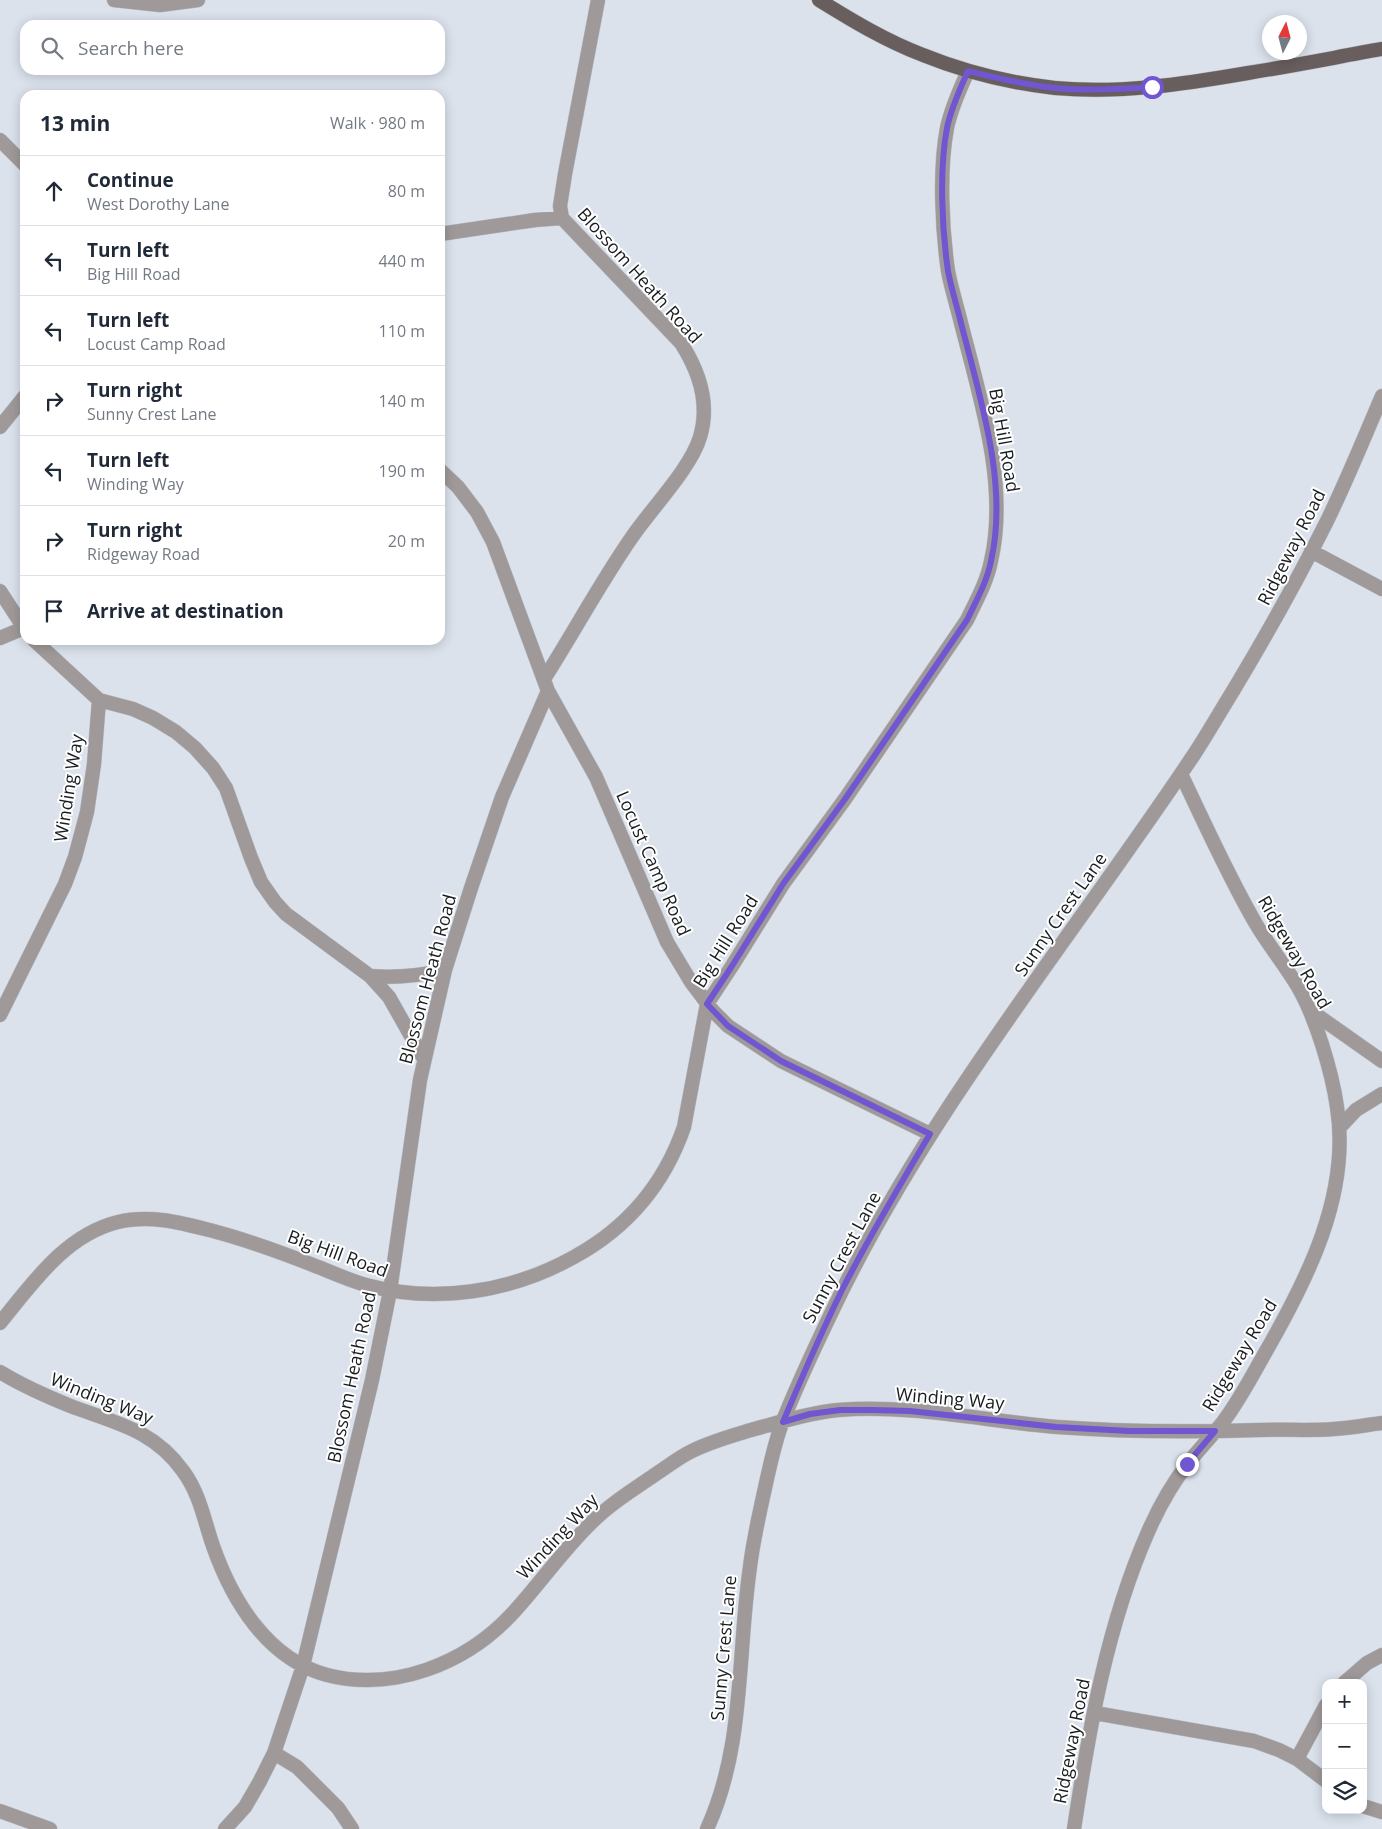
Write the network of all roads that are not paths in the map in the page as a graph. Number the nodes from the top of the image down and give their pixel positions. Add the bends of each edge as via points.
1 (114, 0) edge
2 (198, 0) edge
3 (598, 0) edge
4 (819, 0) edge
5 (1382, 49) edge
6 (968, 71) junction
7 (0, 140) edge
8 (20, 160) edge
9 (562, 218) junction
10 (445, 233) edge
11 (1382, 396) edge
12 (20, 402) edge
13 (0, 427) edge
14 (445, 475) edge
15 (1311, 551) junction
16 (1382, 589) edge
17 (0, 590) edge
18 (20, 622) edge
19 (20, 630) edge
20 (0, 638) edge
21 (38, 645) edge
22 (546, 685) junction
23 (99, 700) junction
24 (1181, 774) junction
25 (445, 970) junction
26 (370, 976) junction
27 (707, 1004) junction
28 (1311, 1011) junction
29 (0, 1015) edge
30 (424, 1059) junction
31 (1382, 1061) edge
32 (1382, 1094) edge
33 (1340, 1127) junction
34 (930, 1134) junction
35 (390, 1291) junction
36 (0, 1323) edge
37 (0, 1372) edge
38 (783, 1422) junction
39 (1382, 1423) edge
40 (1215, 1431) junction
41 (1382, 1655) edge
42 (303, 1666) junction
43 (1349, 1679) edge
44 (1322, 1712) edge
45 (1095, 1713) junction
46 (274, 1753) junction
47 (1297, 1759) junction
48 (1322, 1778) edge
49 (1367, 1807) edge
50 (0, 1811) edge
51 (1382, 1812) edge
52 (50, 1829) edge
53 (225, 1829) edge
54 (352, 1829) edge
55 (707, 1829) edge
56 (1074, 1829) edge

1 - 2 street via 160,5
3 - 9 street, Blossom Heath Road via 565,174 560,206
4 - 6 main road via 883,38
5 - 6 main road via 1200,82 1103,90 1056,88
6 - 27 street, Big Hill Road via 948,126 944,152 944,212 949,273 983,412 996,481 998,501 991,562 967,620 783,884
7 - 8 street
9 - 10 street
9 - 22 street, Blossom Heath Road via 682,343 700,381 704,420 693,454 632,536 596,592
11 - 15 street, Ridgeway Road
12 - 13 street
14 - 22 street, Locust Camp Road via 477,512 494,542
15 - 16 street
15 - 24 street, Ridgeway Road via 1252,658
17 - 18 street
19 - 20 street
21 - 23 street
22 - 25 street, Blossom Heath Road via 502,797
22 - 27 street, Locust Camp Road via 596,777 667,942
23 - 26 street via 153,718 196,748 226,788 254,866 275,902 286,914
23 - 29 street, Winding Way via 87,812 77,850 65,884
24 - 28 street, Ridgeway Road via 1256,923
24 - 34 street, Sunny Crest Lane
25 - 26 street via 393,978
25 - 30 street, Blossom Heath Road
26 - 30 street via 388,998
27 - 34 street, Locust Camp Road via 728,1026 781,1061
27 - 35 street, Big Hill Road via 684,1127 677,1147 666,1169 634,1212 585,1251 523,1280 460,1293
28 - 31 street
28 - 33 street, Ridgeway Road
30 - 35 street, Blossom Heath Road
32 - 33 street via 1356,1110
33 - 40 street, Ridgeway Road via 1334,1194 1318,1250 1241,1395
34 - 38 street, Sunny Crest Lane via 843,1289
35 - 36 street, Big Hill Road via 221,1233 178,1222 135,1218 94,1231 69,1247 47,1266
35 - 42 street, Blossom Heath Road via 372,1380
37 - 42 street, Winding Way via 23,1386 136,1430 170,1453 196,1492 213,1546 244,1611 259,1631
38 - 40 street, Winding Way via 840,1410 873,1410 1056,1427
38 - 42 street, Winding Way via 691,1451 619,1499 586,1528 510,1616 462,1653 432,1668 387,1680 362,1681 332,1676
38 - 55 street, Sunny Crest Lane via 755,1534 732,1749 725,1780
39 - 40 street, Winding Way via 1333,1429
40 - 45 street, Ridgeway Road via 1187,1464 1149,1530 1110,1645
41 - 43 street
42 - 46 street, Blossom Heath Road
44 - 47 street
45 - 47 street via 1254,1741
45 - 56 street, Ridgeway Road
46 - 53 street, Blossom Heath Road via 244,1807
46 - 54 street via 297,1767 338,1808
47 - 48 street
49 - 51 street
50 - 52 street

